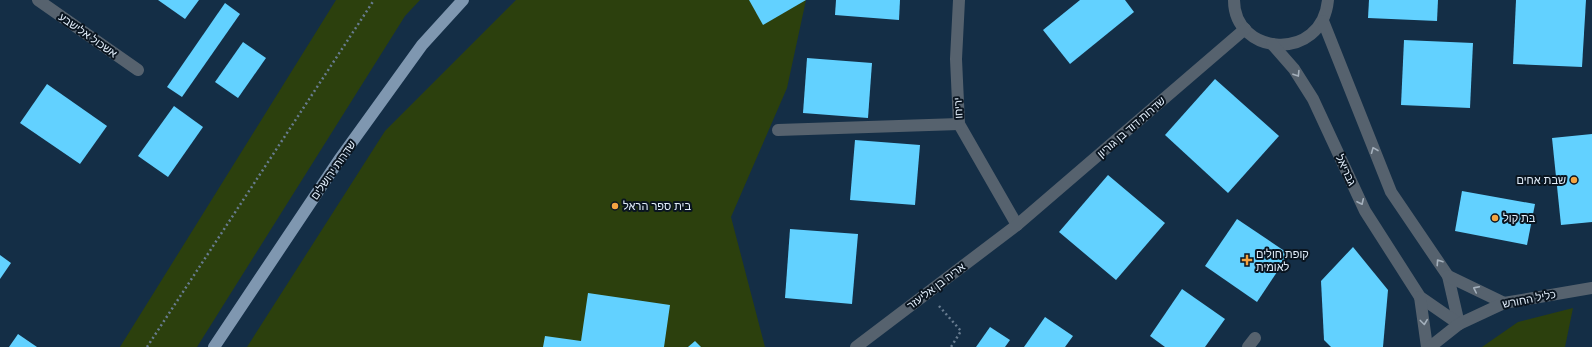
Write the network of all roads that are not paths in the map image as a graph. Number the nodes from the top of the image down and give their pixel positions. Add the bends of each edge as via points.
1 (38, 0) edge
2 (463, 0) edge
3 (959, 0) edge
4 (1234, 0) edge
5 (1328, 0) edge
6 (1323, 21) junction
7 (1245, 29) junction
8 (1272, 44) junction
9 (138, 70) dead end
10 (959, 124) junction
11 (778, 130) dead end
12 (1017, 225) junction
13 (1448, 276) junction
14 (1592, 288) edge
15 (1420, 297) junction
16 (1504, 303) junction
17 (1460, 324) junction
18 (214, 347) edge
19 (856, 347) edge
20 (1428, 347) edge

1 - 9 street, אשכול אלישבע
2 - 18 main road, שדרות ירושלים via 422,44 339,160
3 - 10 street, יריחו via 956,59
4 - 7 street via 1237,17
5 - 6 street
6 - 8 street via 1302,41 1287,45
13 -> 6 street via 1392,192
7 - 8 street via 1257,39
7 - 12 street, שדרות דוד בן גוריון
8 -> 15 street, גבריאל via 1294,69 1313,99 1365,211
10 - 11 street
10 - 12 street, יריחו
12 - 19 street, אריה בן אליעזר
16 -> 13 street
13 - 17 street
14 - 16 street, כליל החורש
15 - 17 street, גבריאל
15 -> 20 street, גבריאל
16 - 17 street, כליל החורש
17 - 20 street, כליל החורש

